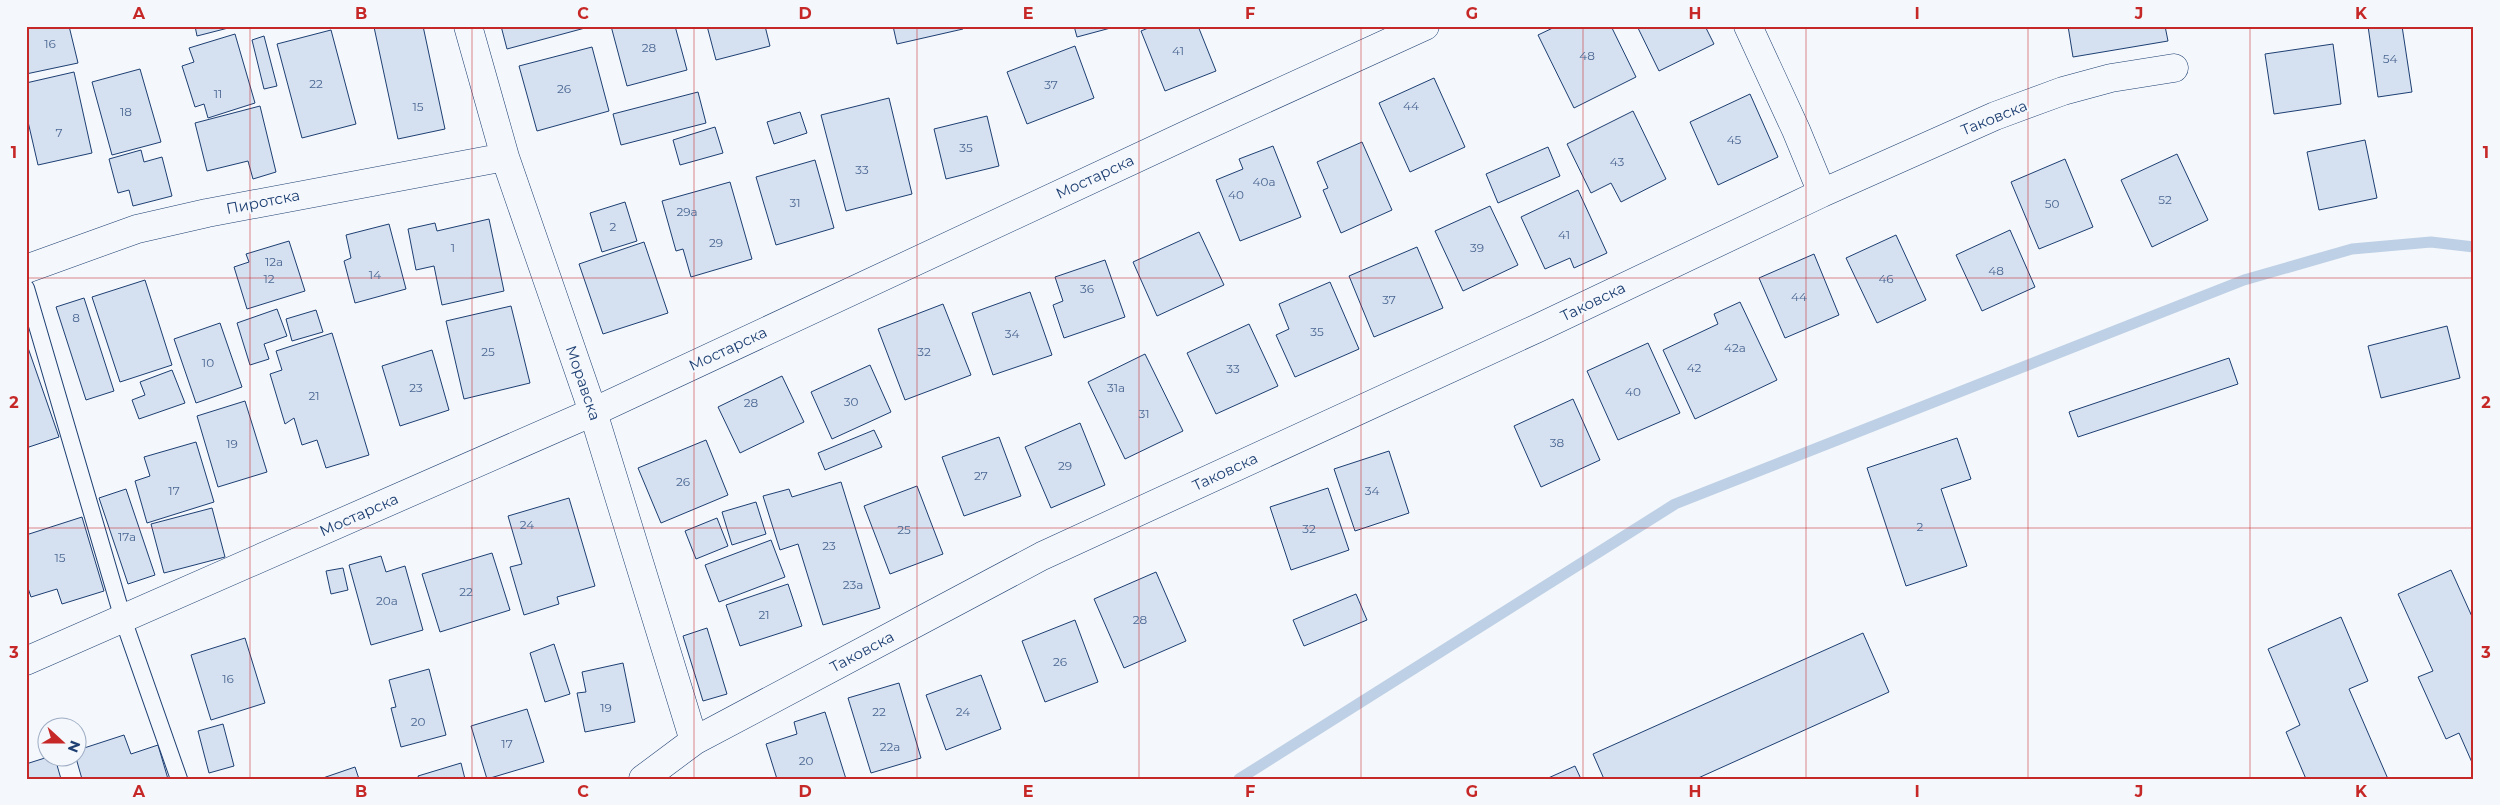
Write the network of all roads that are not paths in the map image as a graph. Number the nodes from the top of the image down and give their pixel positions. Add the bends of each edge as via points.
1 (468, 26) edge
2 (1425, 26) edge
3 (1748, 26) edge
4 (2174, 68) dead end
5 (505, 157) junction
6 (1822, 193) junction
7 (26, 268) edge
8 (26, 288) edge
9 (593, 412) junction
10 (123, 619) junction
11 (26, 662) edge
12 (694, 741) junction
13 (179, 779) edge
14 (643, 779) edge

1 - 5 street, Моравска
2 - 9 street, Мостарска
3 - 6 street
4 - 6 street, Таковска via 2111,78 2063,91 1994,116
5 - 7 street, Пиротска via 137,229
5 - 9 street, Моравска
6 - 12 street, Таковска via 1538,328 1042,556
8 - 10 lane
9 - 10 street, Мостарска
9 - 12 street, Моравска
10 - 11 street, Мостарска
10 - 13 lane
12 - 14 street, Таковска

